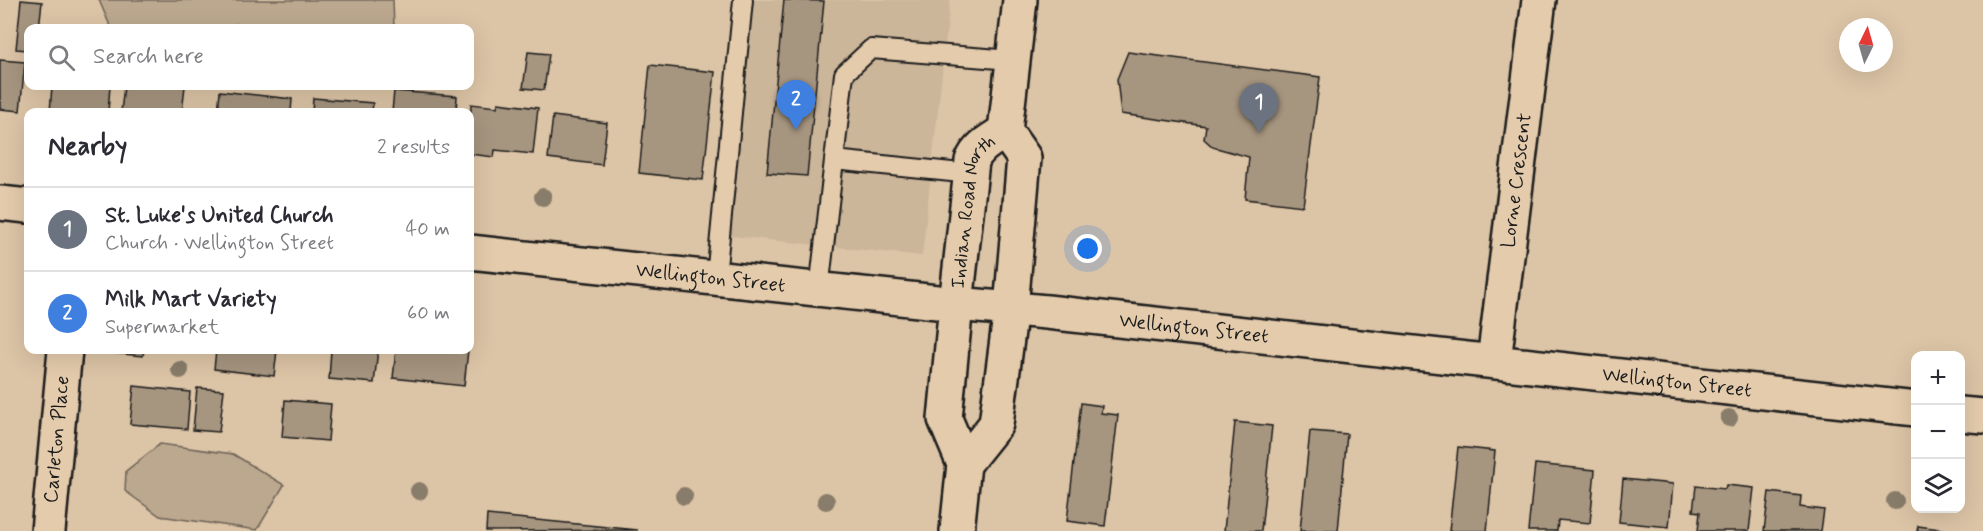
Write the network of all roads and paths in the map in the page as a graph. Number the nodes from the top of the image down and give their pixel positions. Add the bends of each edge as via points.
1 (743, 0) edge
2 (1020, 0) edge
3 (1539, 0) edge
4 (1012, 60) junction
5 (1005, 131) junction
6 (834, 160) junction
7 (971, 174) junction
8 (0, 203) edge
9 (24, 206) edge
10 (474, 252) edge
11 (716, 277) junction
12 (819, 290) junction
13 (956, 304) junction
14 (1011, 308) junction
15 (65, 354) edge
16 (1494, 361) junction
17 (1911, 408) edge
18 (1965, 414) edge
19 (1983, 416) edge
20 (963, 464) junction
21 (48, 531) edge
22 (957, 531) edge

1 - 11 lane
2 - 4 main road, Indian Road North
3 - 16 main road, Lorne Crescent
4 - 5 main road, Indian Road North
4 - 6 lane via 871,49 844,74
5 - 7 main road, Indian Road North via 975,152
5 - 14 main road, Indian Road North via 1024,158
6 - 7 lane
6 - 12 lane
7 - 13 main road, Indian Road North
8 - 9 main road
10 - 11 main road, Wellington Street
11 - 12 main road, Wellington Street
12 - 13 main road, Wellington Street
13 - 14 main road, Wellington Street
13 - 20 main road, Indian Road North via 945,419
14 - 16 main road, Wellington Street
14 - 20 main road, Indian Road North via 996,424
15 - 21 main road, Carleton Place
16 - 17 main road, Wellington Street
18 - 19 main road
20 - 22 main road

